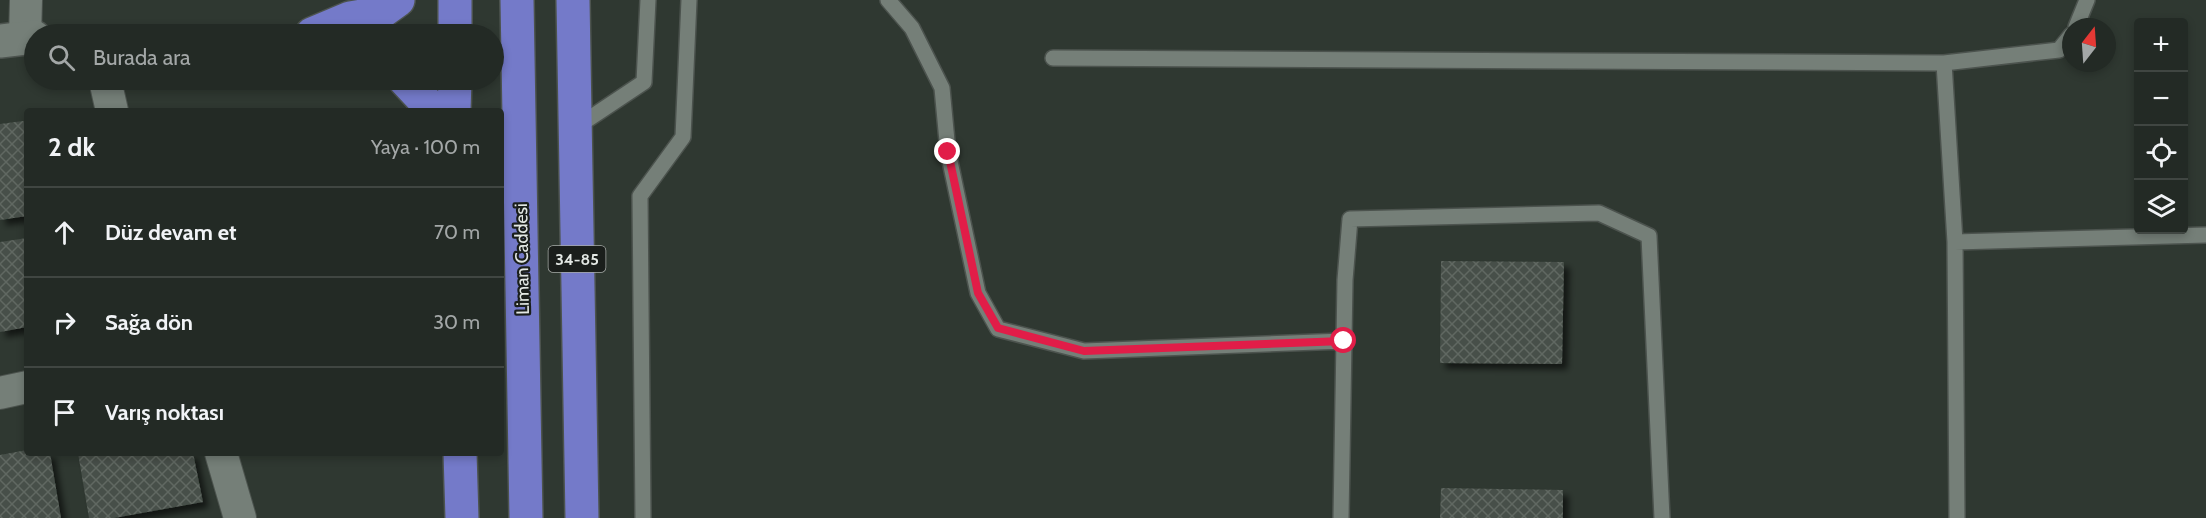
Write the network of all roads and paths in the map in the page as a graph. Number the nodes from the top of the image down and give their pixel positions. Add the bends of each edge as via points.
1 (26, 0) edge
2 (399, 0) edge
3 (455, 0) edge
4 (517, 0) edge
5 (573, 0) edge
6 (648, 0) edge
7 (689, 0) edge
8 (888, 0) edge
9 (2087, 0) edge
10 (350, 9) edge
11 (2080, 18) edge
12 (327, 24) edge
13 (455, 24) edge
14 (20, 38) edge
15 (2062, 46) edge
16 (1053, 58) dead end
17 (1944, 63) junction
18 (107, 90) edge
19 (414, 90) edge
20 (455, 90) edge
21 (111, 108) edge
22 (431, 108) edge
23 (454, 108) edge
24 (575, 128) junction
25 (2206, 235) edge
26 (1955, 242) junction
27 (1344, 341) junction
28 (24, 388) edge
29 (0, 393) edge
30 (222, 456) edge
31 (460, 456) edge
32 (240, 518) edge
33 (462, 518) edge
34 (526, 518) edge
35 (582, 518) edge
36 (644, 518) edge
37 (1341, 518) edge
38 (1662, 518) edge
39 (1957, 518) edge

1 - 14 street
2 - 10 highway via 380,13
3 - 13 highway
4 - 34 highway, Liman Caddesi / 34-85
5 - 24 highway, 34-85
6 - 24 lane via 644,82
7 - 36 lane via 683,137 640,195
8 - 27 lane via 912,28 942,88 948,152 978,293 998,328 1084,351
9 - 11 lane
10 - 12 highway
15 - 17 lane via 2059,50
16 - 17 lane
17 - 26 lane
18 - 21 street
19 - 22 highway
20 - 23 highway
24 - 35 highway, 34-85
25 - 26 lane
26 - 39 lane
27 - 37 lane
27 - 38 lane via 1350,219 1599,213 1649,236
28 - 29 street
30 - 32 street
31 - 33 highway

